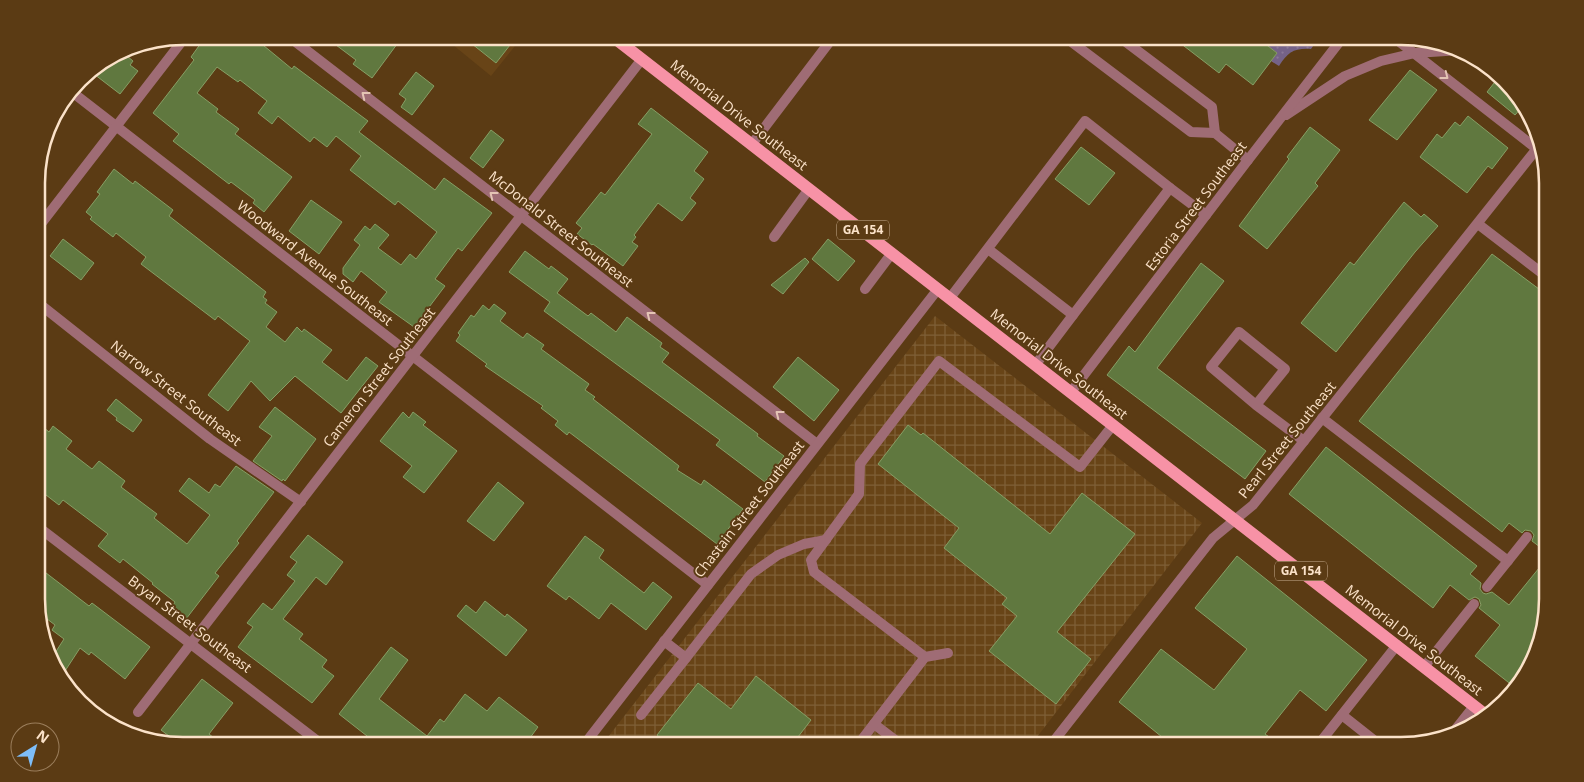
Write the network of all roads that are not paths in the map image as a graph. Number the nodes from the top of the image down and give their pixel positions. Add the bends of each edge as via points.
1 (179, 45) edge
2 (300, 45) edge
3 (624, 45) edge
4 (827, 45) edge
5 (1077, 45) edge
6 (1130, 45) edge
7 (1337, 45) edge
8 (1404, 45) edge
9 (1442, 51) edge
10 (1415, 53) junction
11 (642, 59) junction
12 (77, 95) edge
13 (1279, 120) junction
14 (116, 126) junction
15 (1214, 133) junction
16 (752, 144) junction
17 (1533, 144) edge
18 (1535, 154) edge
19 (1248, 160) junction
20 (1170, 188) junction
21 (810, 189) junction
22 (1206, 215) junction
23 (521, 216) junction
24 (45, 219) edge
25 (1478, 224) junction
26 (774, 237) dead end
27 (988, 250) junction
28 (892, 253) junction
29 (1539, 271) edge
30 (865, 289) dead end
31 (938, 289) junction
32 (950, 298) junction
33 (45, 308) edge
34 (1073, 315) junction
35 (412, 356) junction
36 (1036, 364) junction
37 (1071, 392) junction
38 (1256, 405) junction
39 (1322, 418) junction
40 (1113, 425) junction
41 (1304, 441) junction
42 (817, 444) junction
43 (301, 502) junction
44 (1235, 520) junction
45 (45, 532) edge
46 (1527, 537) dead end
47 (826, 540) junction
48 (1508, 561) junction
49 (708, 585) junction
50 (1487, 588) dead end
51 (1474, 604) dead end
52 (664, 641) junction
53 (192, 643) junction
54 (1397, 646) junction
55 (948, 653) dead end
56 (925, 657) junction
57 (686, 658) junction
58 (1424, 666) junction
59 (1474, 706) junction
60 (1481, 711) edge
61 (138, 712) dead end
62 (641, 715) dead end
63 (1342, 715) junction
64 (874, 724) junction
65 (1460, 724) edge
66 (312, 737) edge
67 (590, 737) edge
68 (864, 737) edge
69 (891, 737) edge
70 (1057, 737) edge
71 (1325, 737) edge
72 (1369, 737) edge

1 - 14 street
23 -> 2 street, McDonald Street Southeast
3 - 11 main road, Memorial Drive Southeast / GA 154
4 - 16 street
5 - 15 street via 1191,132
6 - 15 street via 1212,107
7 - 13 street, Estoria Street Southeast
8 - 10 street
9 - 10 street
10 - 13 street via 1381,61 1345,76
10 -> 17 street
11 - 16 main road, Memorial Drive Southeast / GA 154
11 - 23 street, Cameron Street Southeast
12 - 14 street, Woodward Avenue Southeast
13 - 19 street, Estoria Street Southeast
14 - 24 street
14 - 35 street, Woodward Avenue Southeast
15 - 19 street
16 - 21 main road, Memorial Drive Southeast / GA 154
18 - 25 street, Pearl Street Southeast
19 - 22 street, Estoria Street Southeast
20 - 22 street
20 - 27 street via 1085,121
20 - 34 street
21 - 26 street
21 - 28 main road, Memorial Drive Southeast / GA 154
22 - 37 street, Estoria Street Southeast
23 - 35 street, Cameron Street Southeast
42 -> 23 street, McDonald Street Southeast
25 - 29 street
25 - 39 street, Pearl Street Southeast
27 - 32 street
27 - 34 street
28 - 30 street
28 - 31 main road, Memorial Drive Southeast / GA 154
31 - 32 main road, Memorial Drive Southeast / GA 154
31 - 42 street, Chastain Street Southeast
32 - 36 main road, Memorial Drive Southeast / GA 154
33 - 43 street, Narrow Street Southeast via 210,439
34 - 36 street
35 - 43 street, Cameron Street Southeast
35 - 49 street, Woodward Avenue Southeast
36 - 37 main road, Memorial Drive Southeast / GA 154
37 - 40 main road, Memorial Drive Southeast / GA 154
38 - 38 street via 1211,367 1239,332 1285,369
38 - 41 street
39 - 41 street, Pearl Street Southeast
39 - 48 street
40 - 44 main road, Memorial Drive Southeast / GA 154
40 - 47 street via 1080,468 940,361 860,464 859,494
41 - 44 street, Pearl Street Southeast via 1253,505
42 - 49 street, Chastain Street Southeast
43 - 53 street, Cameron Street Southeast
44 - 54 main road, Memorial Drive Southeast / GA 154
44 - 70 street, Pearl Street Southeast via 1213,538
45 - 53 street, Bryan Street Southeast
46 - 48 street
47 - 56 street via 811,560 814,572
47 - 57 street via 804,544 778,555 751,574
48 - 50 street
49 - 52 street, Chastain Street Southeast
51 - 58 street
52 - 57 street
52 - 67 street, Chastain Street Southeast
53 - 61 street, Cameron Street Southeast
53 - 66 street, Bryan Street Southeast
54 - 58 main road, Memorial Drive Southeast / GA 154
54 - 63 street
55 - 56 street
56 - 64 street
57 - 62 street
58 - 59 main road, Memorial Drive Southeast / GA 154
59 - 60 main road, Memorial Drive Southeast / GA 154
59 - 65 street
63 - 71 street
63 - 72 street
64 - 68 street
64 - 69 street

